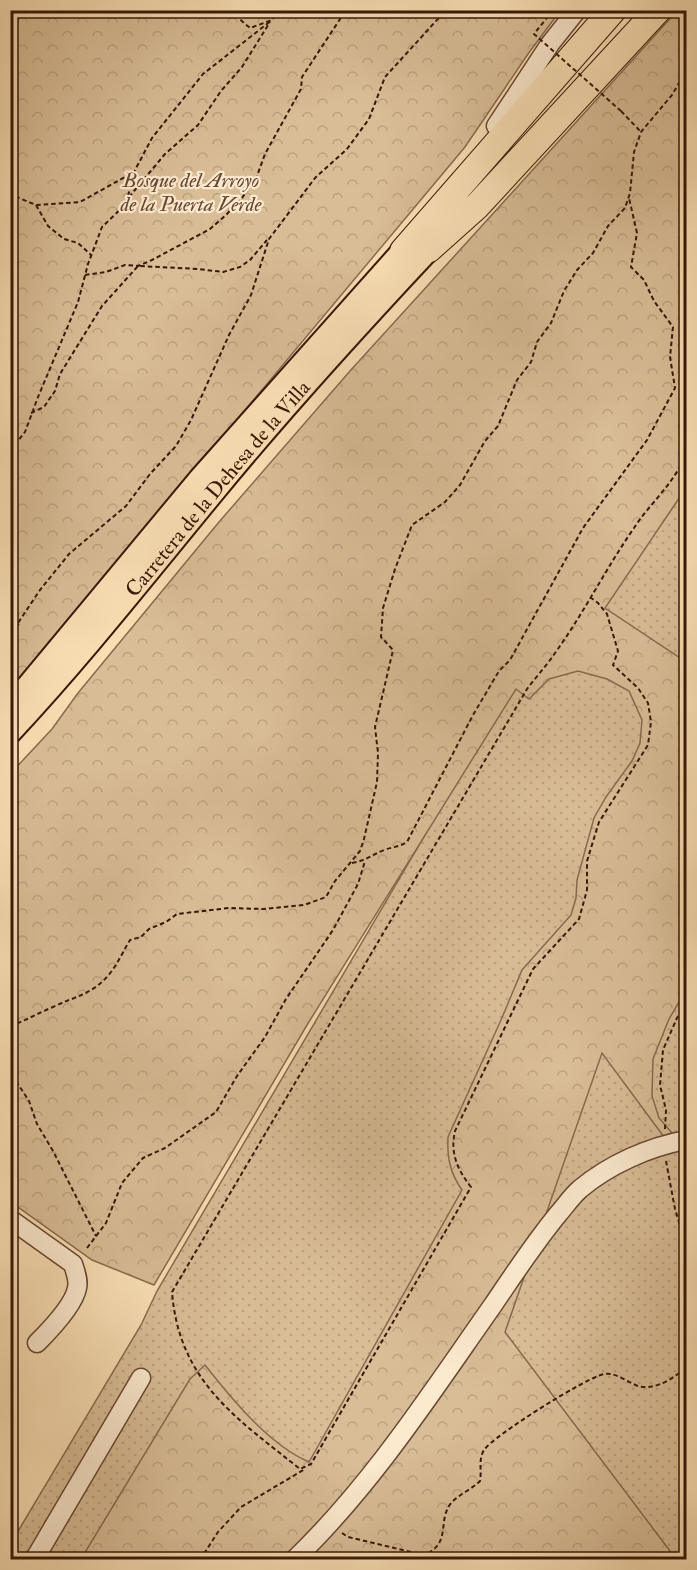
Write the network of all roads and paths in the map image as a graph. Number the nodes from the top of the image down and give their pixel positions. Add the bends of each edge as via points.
1 (229, 10) edge
2 (279, 10) edge
3 (346, 10) edge
4 (446, 10) edge
5 (553, 10) edge
6 (577, 10) edge
7 (597, 10) edge
8 (613, 10) edge
9 (636, 10) edge
10 (658, 10) edge
11 (272, 20) junction
12 (687, 71) edge
13 (496, 126) junction
14 (640, 132) junction
15 (134, 172) junction
16 (10, 191) edge
17 (628, 198) junction
18 (127, 199) junction
19 (36, 205) junction
20 (269, 239) junction
21 (429, 249) junction
22 (403, 251) junction
23 (92, 255) junction
24 (138, 266) junction
25 (85, 275) junction
26 (31, 413) junction
27 (10, 451) edge
28 (687, 453) edge
29 (590, 597) junction
30 (10, 617) edge
31 (19, 626) junction
32 (10, 635) edge
33 (10, 705) edge
34 (10, 732) edge
35 (365, 861) junction
36 (352, 863) junction
37 (687, 1004) edge
38 (10, 1026) edge
39 (10, 1077) edge
40 (664, 1137) dead end
41 (687, 1140) edge
42 (664, 1155) dead end
43 (10, 1219) edge
44 (96, 1236) junction
45 (687, 1245) edge
46 (87, 1248) dead end
47 (687, 1284) edge
48 (687, 1288) edge
49 (37, 1343) dead end
50 (687, 1366) edge
51 (141, 1378) dead end
52 (311, 1464) junction
53 (329, 1525) junction
54 (34, 1560) edge
55 (200, 1560) edge
56 (294, 1560) edge

1 - 11 path via 250,28
2 - 11 path
3 - 24 path via 302,77 301,89 242,198 210,229
4 - 20 path via 386,77 369,119 347,149 315,178
5 - 14 path, bridge via 534,34
6 - 13 street
7 - 13 highway
8 - 22 highway
9 - 21 highway
10 - 21 highway via 477,206
11 - 15 path via 203,74 152,138
11 - 18 path via 198,125 165,154
12 - 14 path
13 - 22 highway via 447,183
14 - 17 path
15 - 18 path
15 - 19 path via 80,202
16 - 19 path
17 - 35 path via 637,233 631,267 644,280 673,327 670,357 675,388 647,440 583,528 510,660 473,715 407,842
17 - 36 path via 625,208 608,226 564,291 531,362 517,380 498,426 460,485 445,502 412,525 383,608 381,637 393,650 375,727 377,782 364,839
18 - 23 path via 102,227
19 - 23 path via 48,226
20 - 24 path via 250,260 223,272
20 - 31 path via 251,295 176,446 126,506 69,554 40,590
21 - 34 main road, Carretera de la Dehesa de la Villa via 298,393
22 - 33 main road, Carretera de la Dehesa de la Villa via 208,470
23 - 25 path
24 - 25 path via 125,265 106,273
24 - 26 path via 98,313 44,407
25 - 26 path via 78,302
26 - 27 path via 25,432
28 - 29 path via 634,526
29 - 52 path via 607,614 618,651 613,665 648,703 648,745 599,822 587,861 587,890 579,919 533,969 455,1131 456,1164 471,1186
29 - 52 path via 556,652 527,689 172,1292 183,1343 205,1385 252,1431 300,1469
30 - 31 path
31 - 32 path
35 - 36 path
35 - 44 path via 358,884 333,930 216,1112 165,1148 143,1158 122,1183 106,1223
36 - 38 path via 335,880 326,897 304,905 177,914 130,940 106,978 82,997 69,999
37 - 40 path via 663,1050 660,1085 666,1110
39 - 44 path via 29,1101
41 - 53 street via 664,1144 600,1173 578,1191 543,1232 381,1461
42 - 45 path
43 - 49 street via 72,1264 76,1274 77,1289 63,1315
44 - 46 path
47 - 48 path
50 - 53 path via 678,1376 654,1386 641,1387 612,1374 601,1374 500,1436 485,1448 480,1460 480,1481 452,1502 441,1541 435,1550 424,1555 348,1537
51 - 54 street
52 - 55 path via 241,1507
53 - 56 street

